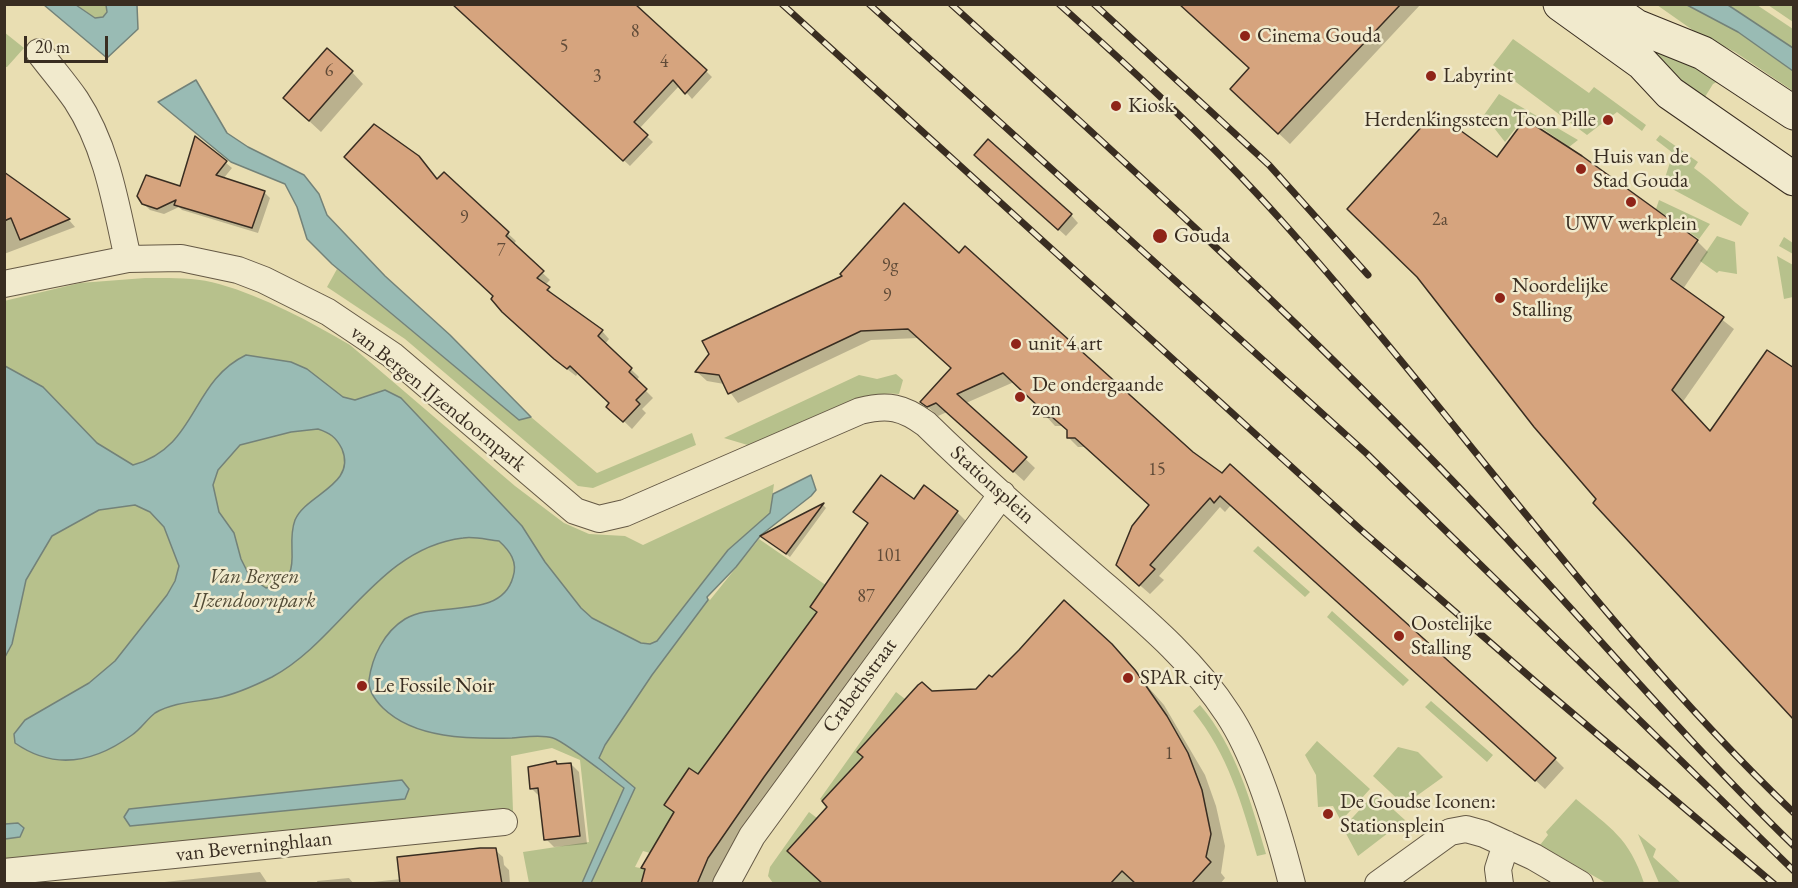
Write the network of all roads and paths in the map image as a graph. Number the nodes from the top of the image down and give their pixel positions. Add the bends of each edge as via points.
1 (1560, 4) edge
2 (1605, 4) edge
3 (39, 52) dead end
4 (1754, 86) junction
5 (1794, 113) edge
6 (1708, 119) junction
7 (1794, 179) edge
8 (128, 259) junction
9 (4, 284) edge
10 (544, 485) joint
11 (1002, 494) junction
12 (504, 822) dead end
13 (1506, 844) junction
14 (4, 872) edge
15 (728, 883) edge
16 (1292, 884) edge
17 (1378, 884) edge
18 (1500, 884) edge
19 (1580, 884) edge

1 - 6 main road via 1642,63 1670,93
2 - 4 main road via 1636,26 1702,53
3 - 8 street via 77,102 95,139 109,173
4 - 5 main road
4 - 6 main road via 1717,87 1707,98
6 - 7 main road
8 - 9 street, van Bergen IJzendoornpark
8 - 10 street, van Bergen IJzendoornpark via 181,258 238,270 328,312 392,356
10 - 11 street, Stationsplein via 575,511 599,519 860,411 893,406 926,424
11 - 15 street, Crabethstraat via 752,836
11 - 16 street, Stationsplein via 1187,662 1229,715 1260,781
12 - 14 street, van Beverninghlaan
13 - 17 street via 1466,829 1450,832
13 - 18 street via 1498,868
13 - 19 street

